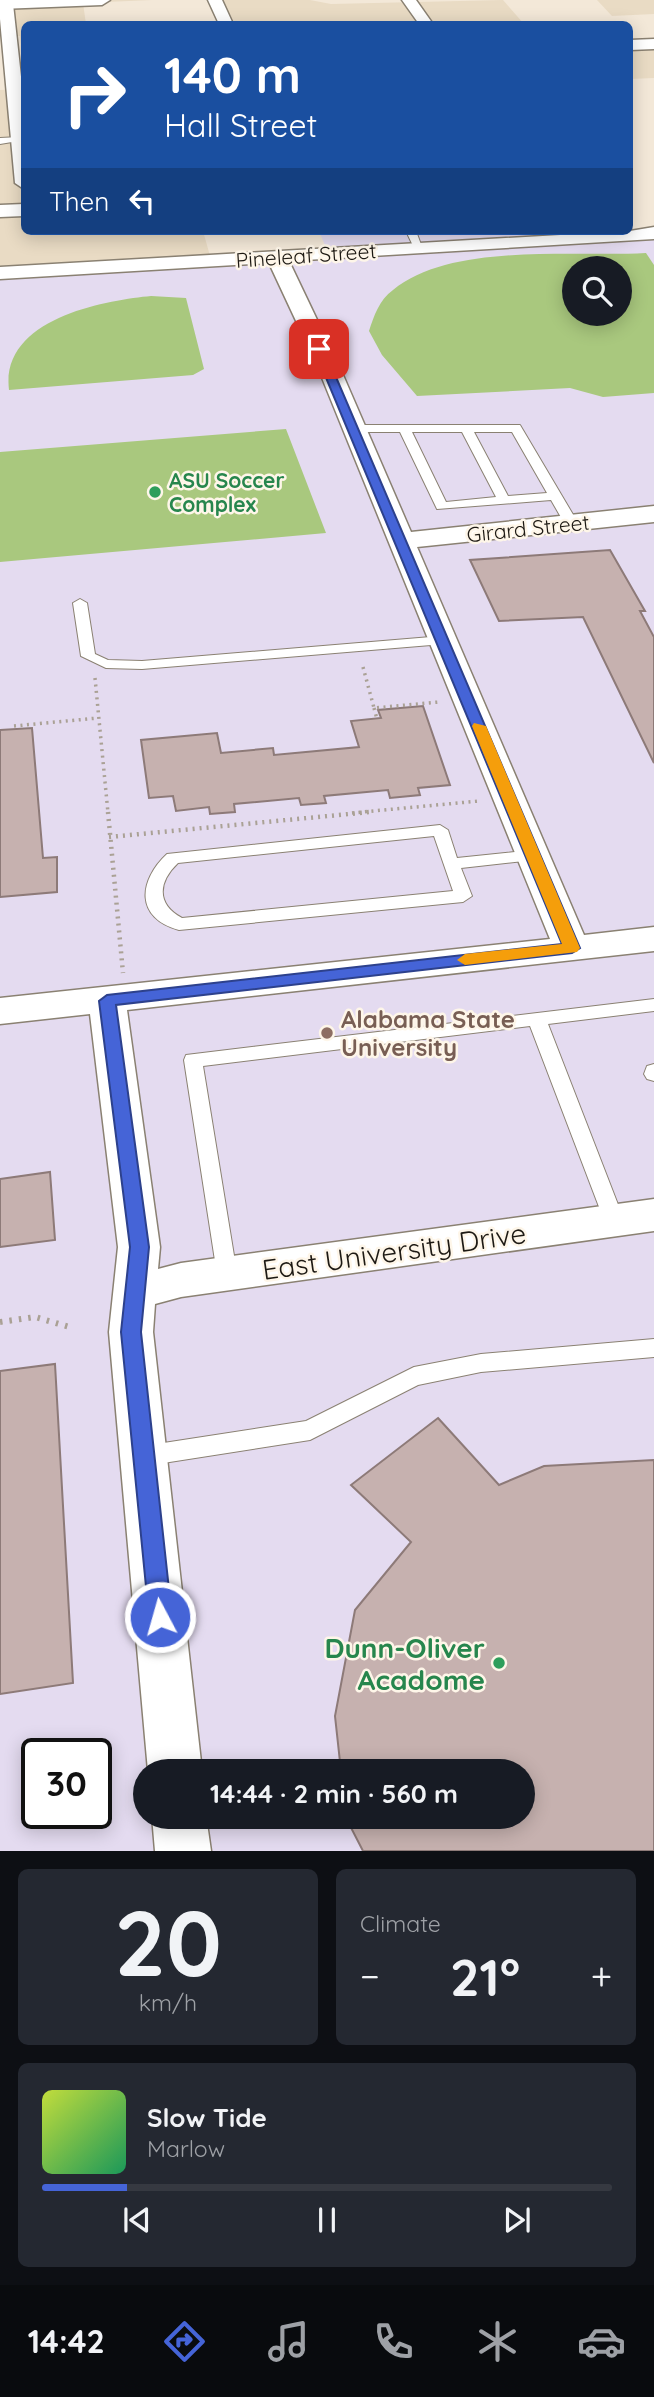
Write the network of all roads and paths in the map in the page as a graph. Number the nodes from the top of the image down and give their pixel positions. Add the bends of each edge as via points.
1 (102, 0) edge
2 (215, 0) edge
3 (408, 0) edge
4 (3, 4) edge
5 (225, 21) edge
6 (424, 21) edge
7 (654, 44) edge
8 (633, 45) edge
9 (13, 87) edge
10 (20, 140) junction
11 (0, 141) edge
12 (21, 151) edge
13 (21, 210) edge
14 (0, 211) edge
15 (633, 233) edge
16 (654, 233) edge
17 (309, 235) edge
18 (546, 235) edge
19 (415, 239) edge
20 (316, 254) junction
21 (277, 257) junction
22 (0, 273) edge
23 (354, 428) junction
24 (404, 428) junction
25 (466, 428) junction
26 (555, 496) junction
27 (504, 500) junction
28 (654, 514) edge
29 (570, 523) junction
30 (401, 541) junction
31 (80, 603) dead end
32 (443, 640) junction
33 (374, 666) dead end
34 (94, 674) dead end
35 (443, 701) dead end
36 (374, 708) junction
37 (98, 718) junction
38 (377, 719) dead end
39 (14, 726) dead end
40 (484, 800) dead end
41 (109, 837) junction
42 (533, 855) junction
43 (451, 864) junction
44 (654, 939) edge
45 (572, 948) junction
46 (115, 989) junction
47 (654, 1005) edge
48 (0, 1011) edge
49 (537, 1019) junction
50 (634, 1218) edge
51 (226, 1274) junction
52 (134, 1293) junction
53 (0, 1322) edge
54 (73, 1328) dead end
55 (654, 1348) edge
56 (144, 1456) junction
57 (174, 1759) edge
58 (180, 1829) edge
59 (183, 1851) edge

1 - 4 street
2 - 5 street
3 - 6 street
4 - 9 street
7 - 8 street
9 - 10 street
10 - 11 lane
10 - 12 street
13 - 14 street
15 - 16 street, Pineleaf Street
17 - 20 street
18 - 19 street, Pineleaf Street
19 - 20 street, Pineleaf Street
20 - 21 street, Pineleaf Street
21 - 22 street, Pineleaf Street
21 - 23 street
23 - 24 lane
23 - 30 street
24 - 25 lane
24 - 27 lane via 442,506
25 - 26 lane via 516,428
25 - 27 lane
26 - 27 lane
26 - 29 lane
28 - 29 street, Girard Street
29 - 30 street, Girard Street
30 - 32 street
31 - 32 lane via 88,656 106,664 142,665
32 - 42 street
33 - 36 path via 361,667
34 - 37 path
35 - 36 path
36 - 38 path
37 - 39 path
37 - 41 path
40 - 41 path
41 - 46 path
42 - 43 lane
42 - 45 street
43 - 43 lane via 440,830 173,858 160,868 153,883 154,904 162,916 179,924 463,896
44 - 45 street
45 - 46 street
46 - 48 street
46 - 52 street via 139,1247
47 - 49 lane
49 - 50 lane
49 - 51 lane via 193,1060
50 - 51 street, East University Drive
51 - 52 street, East University Drive
52 - 56 street via 131,1332
53 - 54 path via 35,1317
55 - 56 lane via 481,1363 414,1376 310,1430
56 - 57 street
58 - 59 street

